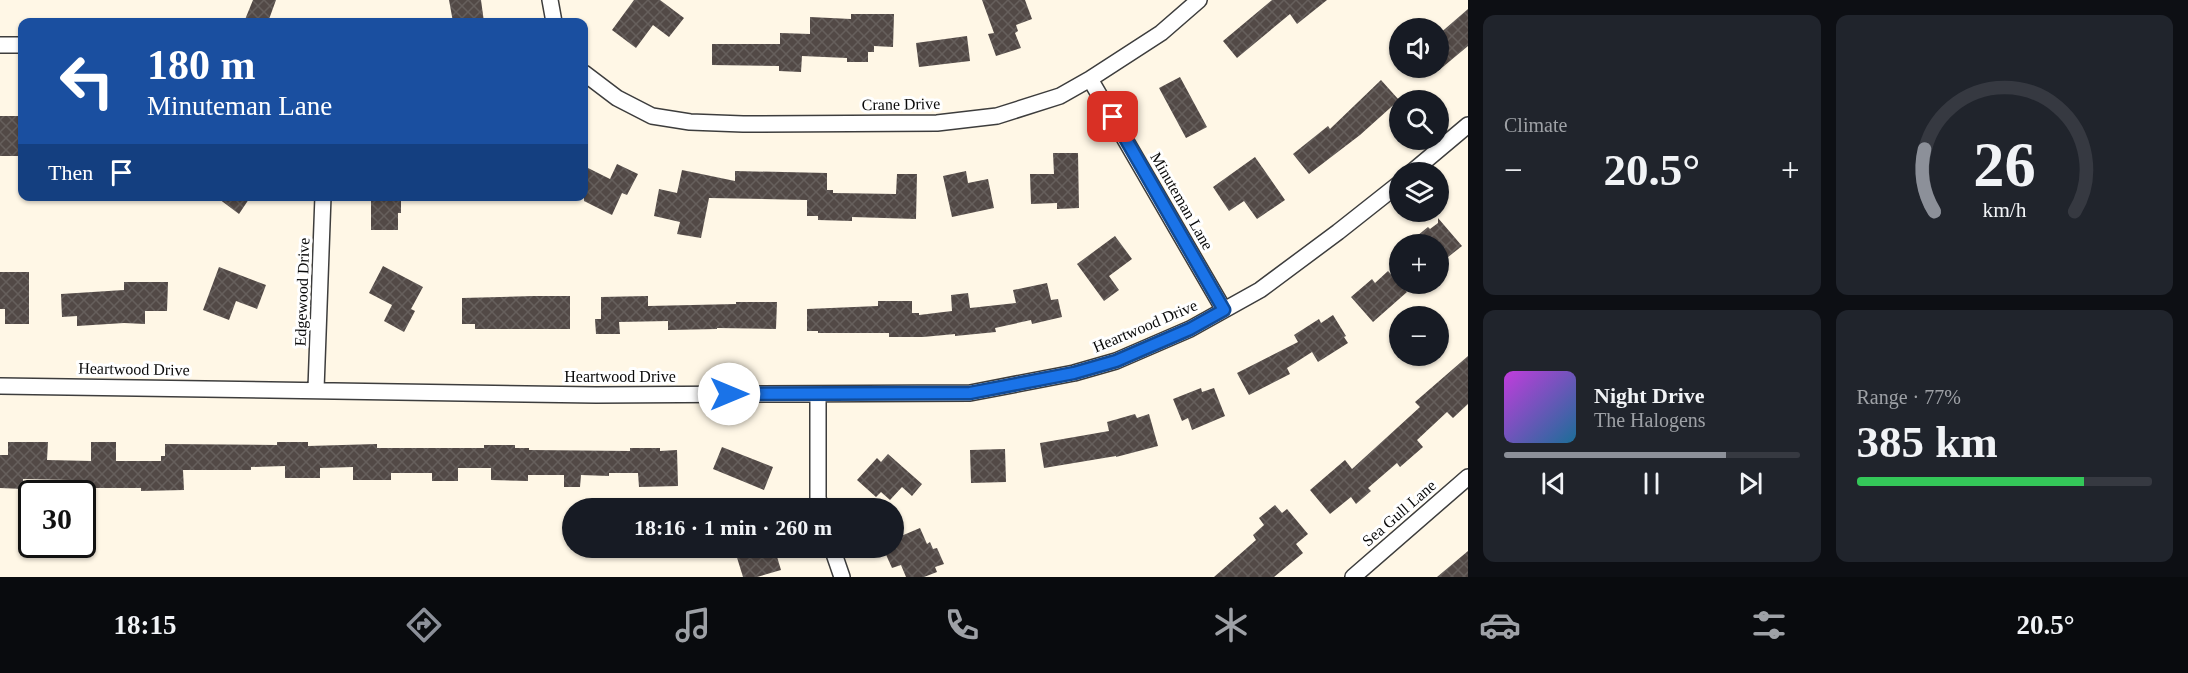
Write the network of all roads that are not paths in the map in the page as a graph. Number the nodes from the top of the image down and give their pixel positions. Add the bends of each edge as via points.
1 (550, 0) edge
2 (1199, 0) edge
3 (553, 18) edge
4 (0, 45) edge
5 (18, 45) edge
6 (588, 76) edge
7 (1090, 79) junction
8 (1468, 125) edge
9 (1424, 162) edge
10 (1389, 192) edge
11 (323, 201) edge
12 (1224, 310) junction
13 (0, 386) edge
14 (316, 389) junction
15 (818, 394) junction
16 (1468, 477) edge
17 (818, 498) edge
18 (835, 558) edge
19 (842, 577) edge
20 (1353, 577) edge

1 - 3 street
2 - 7 street, Crane Drive via 1161,33
4 - 5 street
6 - 7 street, Crane Drive via 617,98 652,116 743,124 937,123 997,116 1060,96
7 - 12 street, Minuteman Lane
8 - 9 street
10 - 12 street, Heartwood Drive via 1260,290
11 - 14 street, Edgewood Drive
12 - 15 street, Heartwood Drive via 1116,361 1074,373 970,393
13 - 14 street, Heartwood Drive
14 - 15 street, Heartwood Drive
15 - 17 street
16 - 20 street, Sea Gull Lane
18 - 19 street

